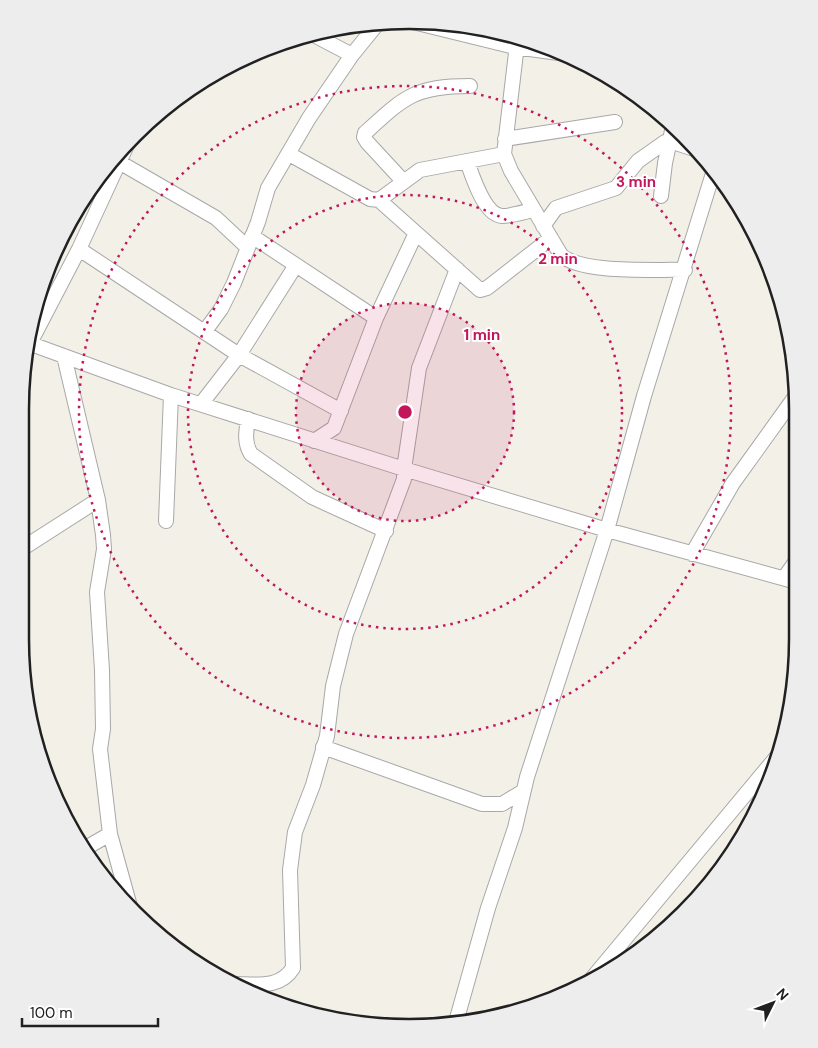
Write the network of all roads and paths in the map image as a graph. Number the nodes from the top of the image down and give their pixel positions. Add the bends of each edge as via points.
1 (372, 31) edge
2 (322, 39) edge
3 (517, 45) edge
4 (352, 55) junction
5 (470, 86) dead end
6 (615, 122) dead end
7 (671, 134) edge
8 (505, 139) junction
9 (669, 141) junction
10 (683, 146) edge
11 (289, 154) junction
12 (504, 154) junction
13 (467, 161) junction
14 (118, 165) joint
15 (711, 179) edge
16 (403, 181) junction
17 (661, 196) dead end
18 (379, 200) junction
19 (533, 210) junction
20 (543, 226) junction
21 (416, 233) junction
22 (550, 238) junction
23 (249, 242) junction
24 (79, 249) junction
25 (296, 266) junction
26 (457, 269) junction
27 (684, 270) junction
28 (376, 318) junction
29 (37, 330) edge
30 (205, 331) junction
31 (34, 346) edge
32 (239, 355) junction
33 (64, 356) junction
34 (171, 395) junction
35 (201, 404) junction
36 (789, 405) edge
37 (341, 411) junction
38 (248, 420) junction
39 (334, 428) junction
40 (314, 441) junction
41 (341, 449) junction
42 (404, 469) junction
43 (98, 500) junction
44 (166, 522) dead end
45 (607, 530) junction
46 (386, 531) junction
47 (29, 544) edge
48 (692, 554) junction
49 (789, 579) edge
50 (323, 748) junction
51 (758, 789) edge
52 (522, 792) junction
53 (110, 834) junction
54 (90, 845) edge
55 (126, 894) edge
56 (604, 965) edge
57 (260, 989) edge
58 (458, 1016) edge

1 - 4 street
2 - 4 street
3 - 8 street
4 - 11 street
5 - 16 street via 443,86 416,92 401,100 365,133 367,142
6 - 8 street
7 - 9 street
8 - 12 street
9 - 10 street
9 - 17 street
9 - 20 street via 638,161 616,188 556,208
11 - 18 street via 370,199
11 - 23 street via 268,188
12 - 13 street
12 - 19 street
13 - 16 street via 420,170
13 - 19 street via 477,189 495,213 502,216
14 - 23 street via 216,218
14 - 24 street
15 - 27 street
16 - 18 street
18 - 21 street
19 - 20 street
20 - 22 street
21 - 26 street
21 - 28 street
22 - 26 street via 484,290
22 - 27 street via 568,262 578,265
23 - 25 street
23 - 30 street via 221,309
24 - 29 street
24 - 30 street
25 - 28 street
25 - 32 street
26 - 42 street via 419,368
27 - 45 street via 644,396
28 - 37 street
30 - 32 street
31 - 33 street
32 - 35 street
32 - 37 street
33 - 34 street
33 - 43 street
34 - 35 street
34 - 44 street
35 - 38 street
36 - 48 street via 733,483
37 - 39 street
38 - 40 street
38 - 46 street via 246,437 251,454 312,497
39 - 40 street
39 - 41 street
40 - 41 street
41 - 42 street
42 - 45 street
42 - 46 street via 404,479
43 - 47 street
43 - 53 street via 104,548 96,592 102,670 100,749
45 - 48 street
45 - 52 street
46 - 50 street via 346,634
48 - 49 street
50 - 52 street via 482,804 502,804
50 - 57 street via 313,785 299,818 291,853 293,968 282,981
51 - 56 street
52 - 58 street via 515,828
53 - 54 street
53 - 55 street

